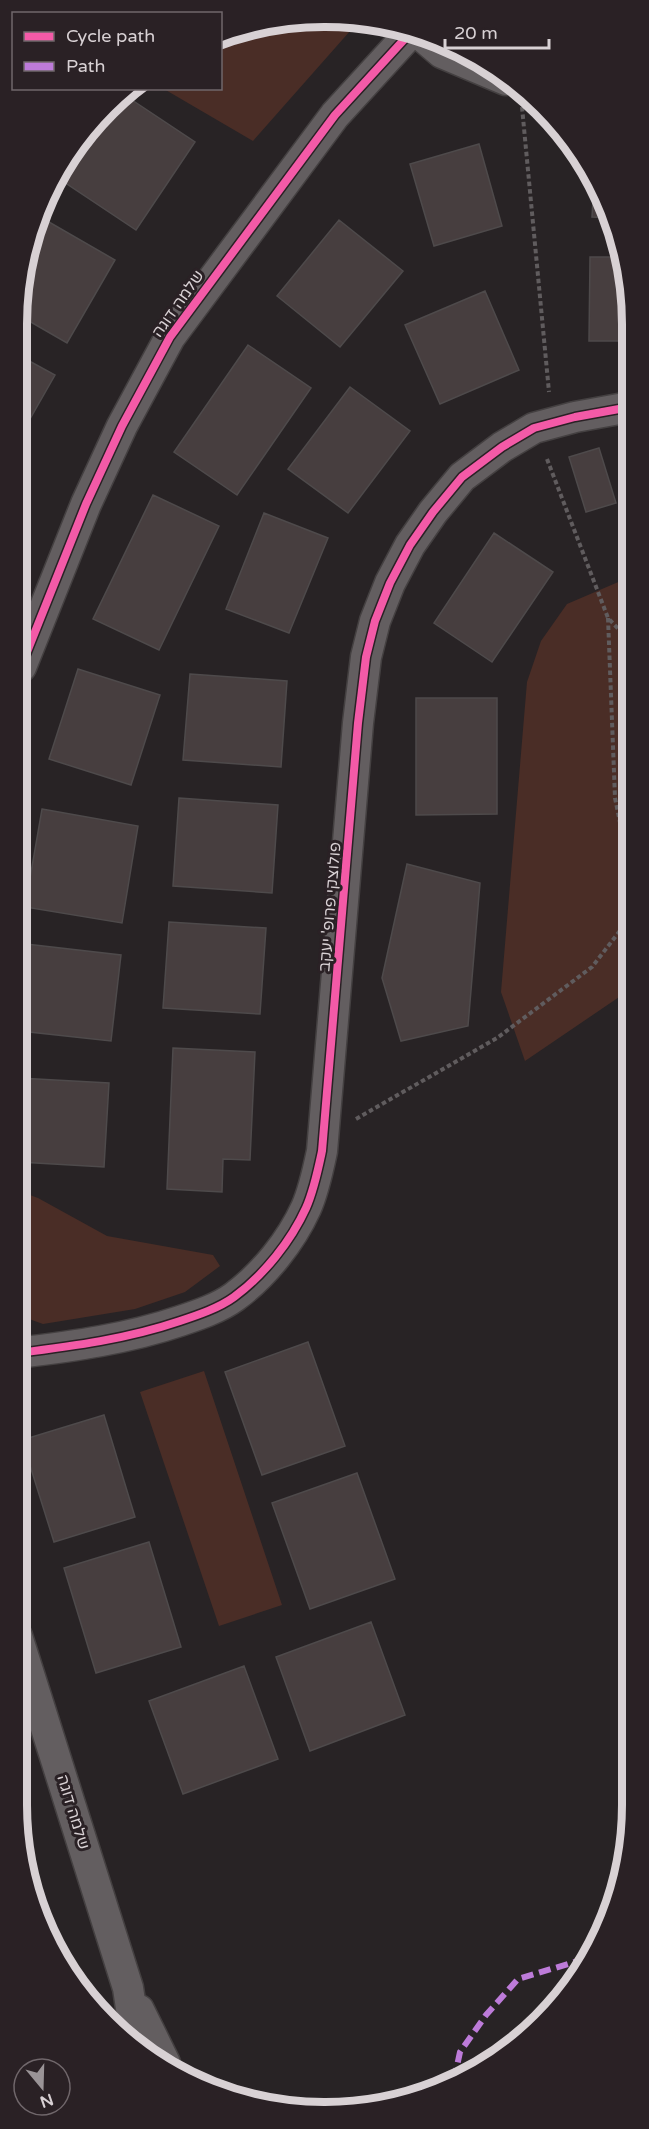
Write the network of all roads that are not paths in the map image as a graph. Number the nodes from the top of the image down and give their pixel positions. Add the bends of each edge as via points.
1 (405, 38) edge
2 (439, 50) edge
3 (504, 86) edge
4 (622, 408) edge
5 (27, 652) edge
6 (27, 1352) edge
7 (27, 1668) edge
8 (128, 1988) junction
9 (135, 2034) edge
10 (160, 2052) edge

1 - 5 street, שלמה דוגה via 335,115 170,337 86,504
2 - 3 street
4 - 6 street, פולוצקי פרופ' יעקב via 543,425 502,447 462,477 410,545 390,583 366,657 358,723 324,1138 306,1209 283,1247 233,1297 200,1314 102,1343
7 - 8 street, שלמה דוגה
8 - 9 street, שלמה דוגה
8 - 10 street, שלמה דוגה

